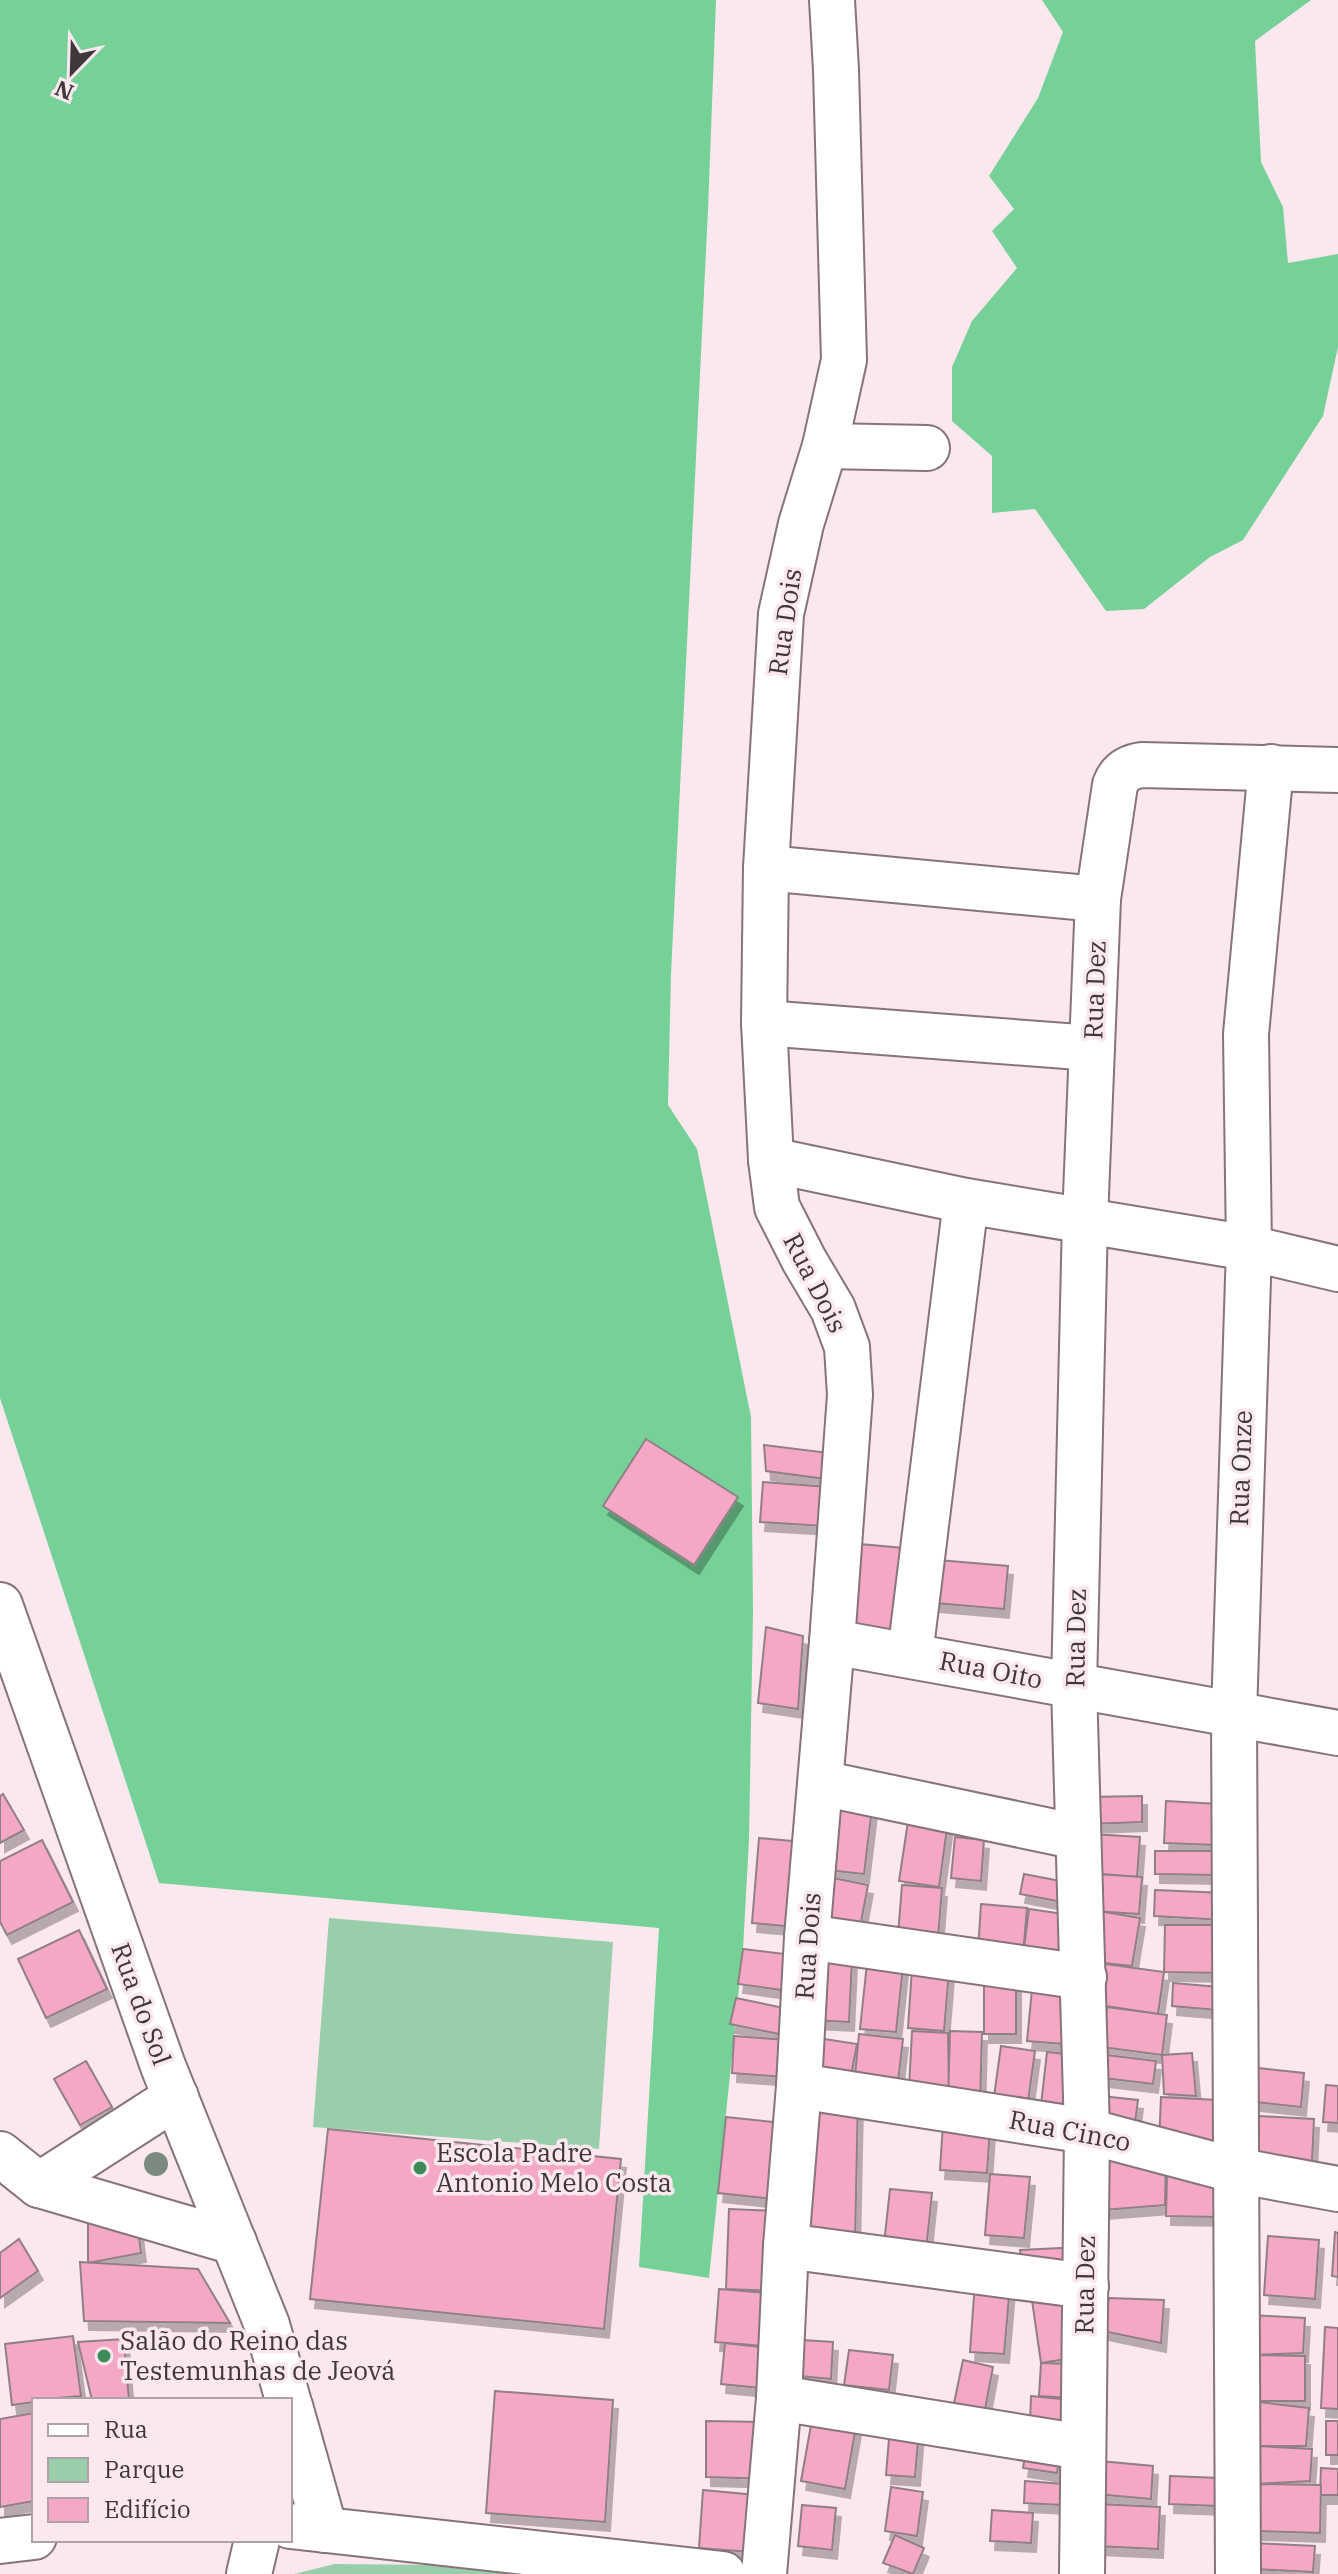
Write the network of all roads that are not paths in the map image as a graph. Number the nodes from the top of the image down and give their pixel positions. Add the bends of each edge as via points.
1 (832, 0) edge
2 (825, 446) junction
3 (927, 448) dead end
4 (1271, 767) junction
5 (1338, 770) edge
6 (766, 868) junction
7 (1098, 899) junction
8 (764, 1023) junction
9 (1092, 1048) junction
10 (771, 1160) junction
11 (966, 1201) junction
12 (1085, 1220) junction
13 (1249, 1248) junction
14 (1338, 1269) edge
15 (0, 1605) edge
16 (832, 1642) junction
17 (910, 1655) junction
18 (1074, 1686) junction
19 (1234, 1714) junction
20 (1338, 1733) edge
21 (821, 1783) junction
22 (1078, 1837) junction
23 (807, 1937) junction
24 (1084, 1977) junction
25 (799, 2086) junction
26 (176, 2097) junction
27 (1087, 2131) junction
28 (0, 2154) edge
29 (1234, 2170) junction
30 (39, 2185) junction
31 (1338, 2189) edge
32 (234, 2242) junction
33 (786, 2246) junction
34 (1086, 2286) junction
35 (288, 2398) edge
36 (779, 2398) junction
37 (292, 2423) edge
38 (1082, 2447) junction
39 (308, 2528) edge
40 (32, 2537) edge
41 (0, 2541) edge
42 (257, 2542) edge
43 (249, 2574) edge
44 (723, 2574) edge
45 (764, 2574) edge
46 (1082, 2574) edge
47 (1238, 2574) edge

1 - 2 street, Rua Dois via 844,360
2 - 3 street
2 - 6 street, Rua Dois via 781,614
4 - 5 street, Rua Dez
4 - 7 street, Rua Dez via 1131,767 1117,780
4 - 13 street, Rua Onze via 1246,1034
6 - 7 street
6 - 8 street, Rua Dois
7 - 9 street, Rua Dez
8 - 9 street
8 - 10 street, Rua Dois
9 - 12 street, Rua Dez
10 - 11 street
10 - 16 street, Rua Dois via 777,1207 833,1309 847,1347 850,1395
11 - 12 street
11 - 17 street
12 - 13 street
12 - 18 street, Rua Dez
13 - 14 street
13 - 19 street, Rua Onze
15 - 26 street, Rua do Sol
16 - 17 street, Rua Oito
16 - 21 street, Rua Dois
17 - 18 street, Rua Oito
18 - 19 street, Rua Oito
18 - 22 street, Rua Dez
19 - 20 street, Rua Oito
19 - 29 street, Rua Onze
21 - 22 street
21 - 23 street, Rua Dois
22 - 24 street, Rua Dez
23 - 24 street
23 - 25 street, Rua Dois
24 - 27 street, Rua Dez
25 - 27 street, Rua Cinco
25 - 33 street, Rua Dois
26 - 30 street
26 - 32 street, Rua do Sol
27 - 29 street, Rua Cinco
27 - 34 street, Rua Dez
28 - 30 street
29 - 31 street, Rua Cinco
29 - 47 street, Rua Onze
30 - 32 street
32 - 35 street, Rua do Sol via 267,2325
33 - 34 street
33 - 36 street, Rua Dois
34 - 38 street, Rua Dez
36 - 38 street
36 - 45 street, Rua Dois
37 - 39 street, Rua do Sol
38 - 46 street, Rua Dez
39 - 44 street
40 - 41 street
42 - 43 street

